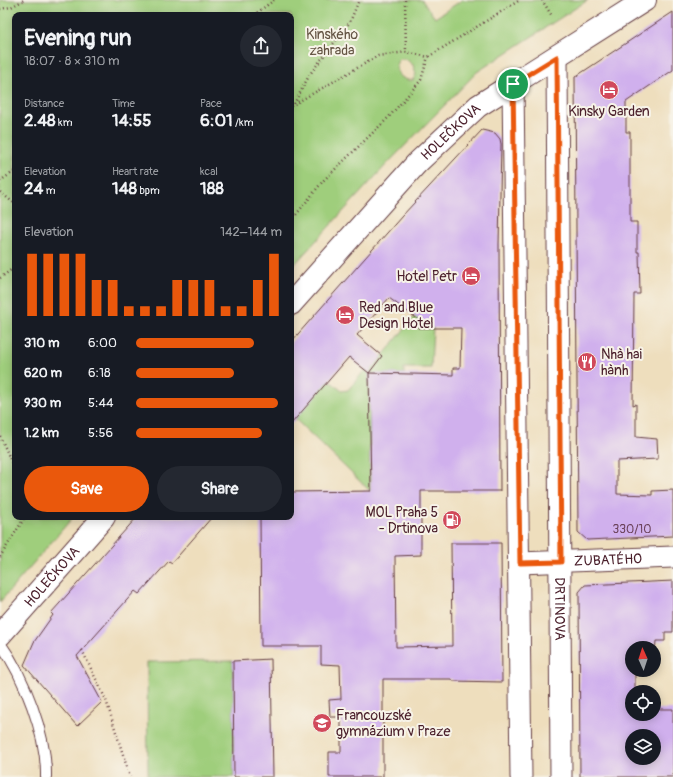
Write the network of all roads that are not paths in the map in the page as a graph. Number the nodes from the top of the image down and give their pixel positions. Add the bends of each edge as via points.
1 (645, 0) edge
2 (557, 57) junction
3 (513, 84) junction
4 (294, 301) edge
5 (101, 520) edge
6 (673, 557) edge
7 (561, 562) junction
8 (520, 563) junction
9 (0, 635) edge
10 (0, 643) edge
11 (46, 777) edge
12 (521, 777) edge
13 (561, 777) edge

1 - 2 street, HOLEČKOVA
2 - 3 street, HOLEČKOVA
2 - 7 street, DRTINOVA
3 - 4 street, HOLEČKOVA via 478,106 417,163
3 - 8 street
5 - 9 street, HOLEČKOVA
6 - 7 street, ZUBATÉHO
7 - 8 street, ZUBATÉHO
7 - 13 street, DRTINOVA
8 - 12 street
10 - 11 lane via 20,677 33,708

